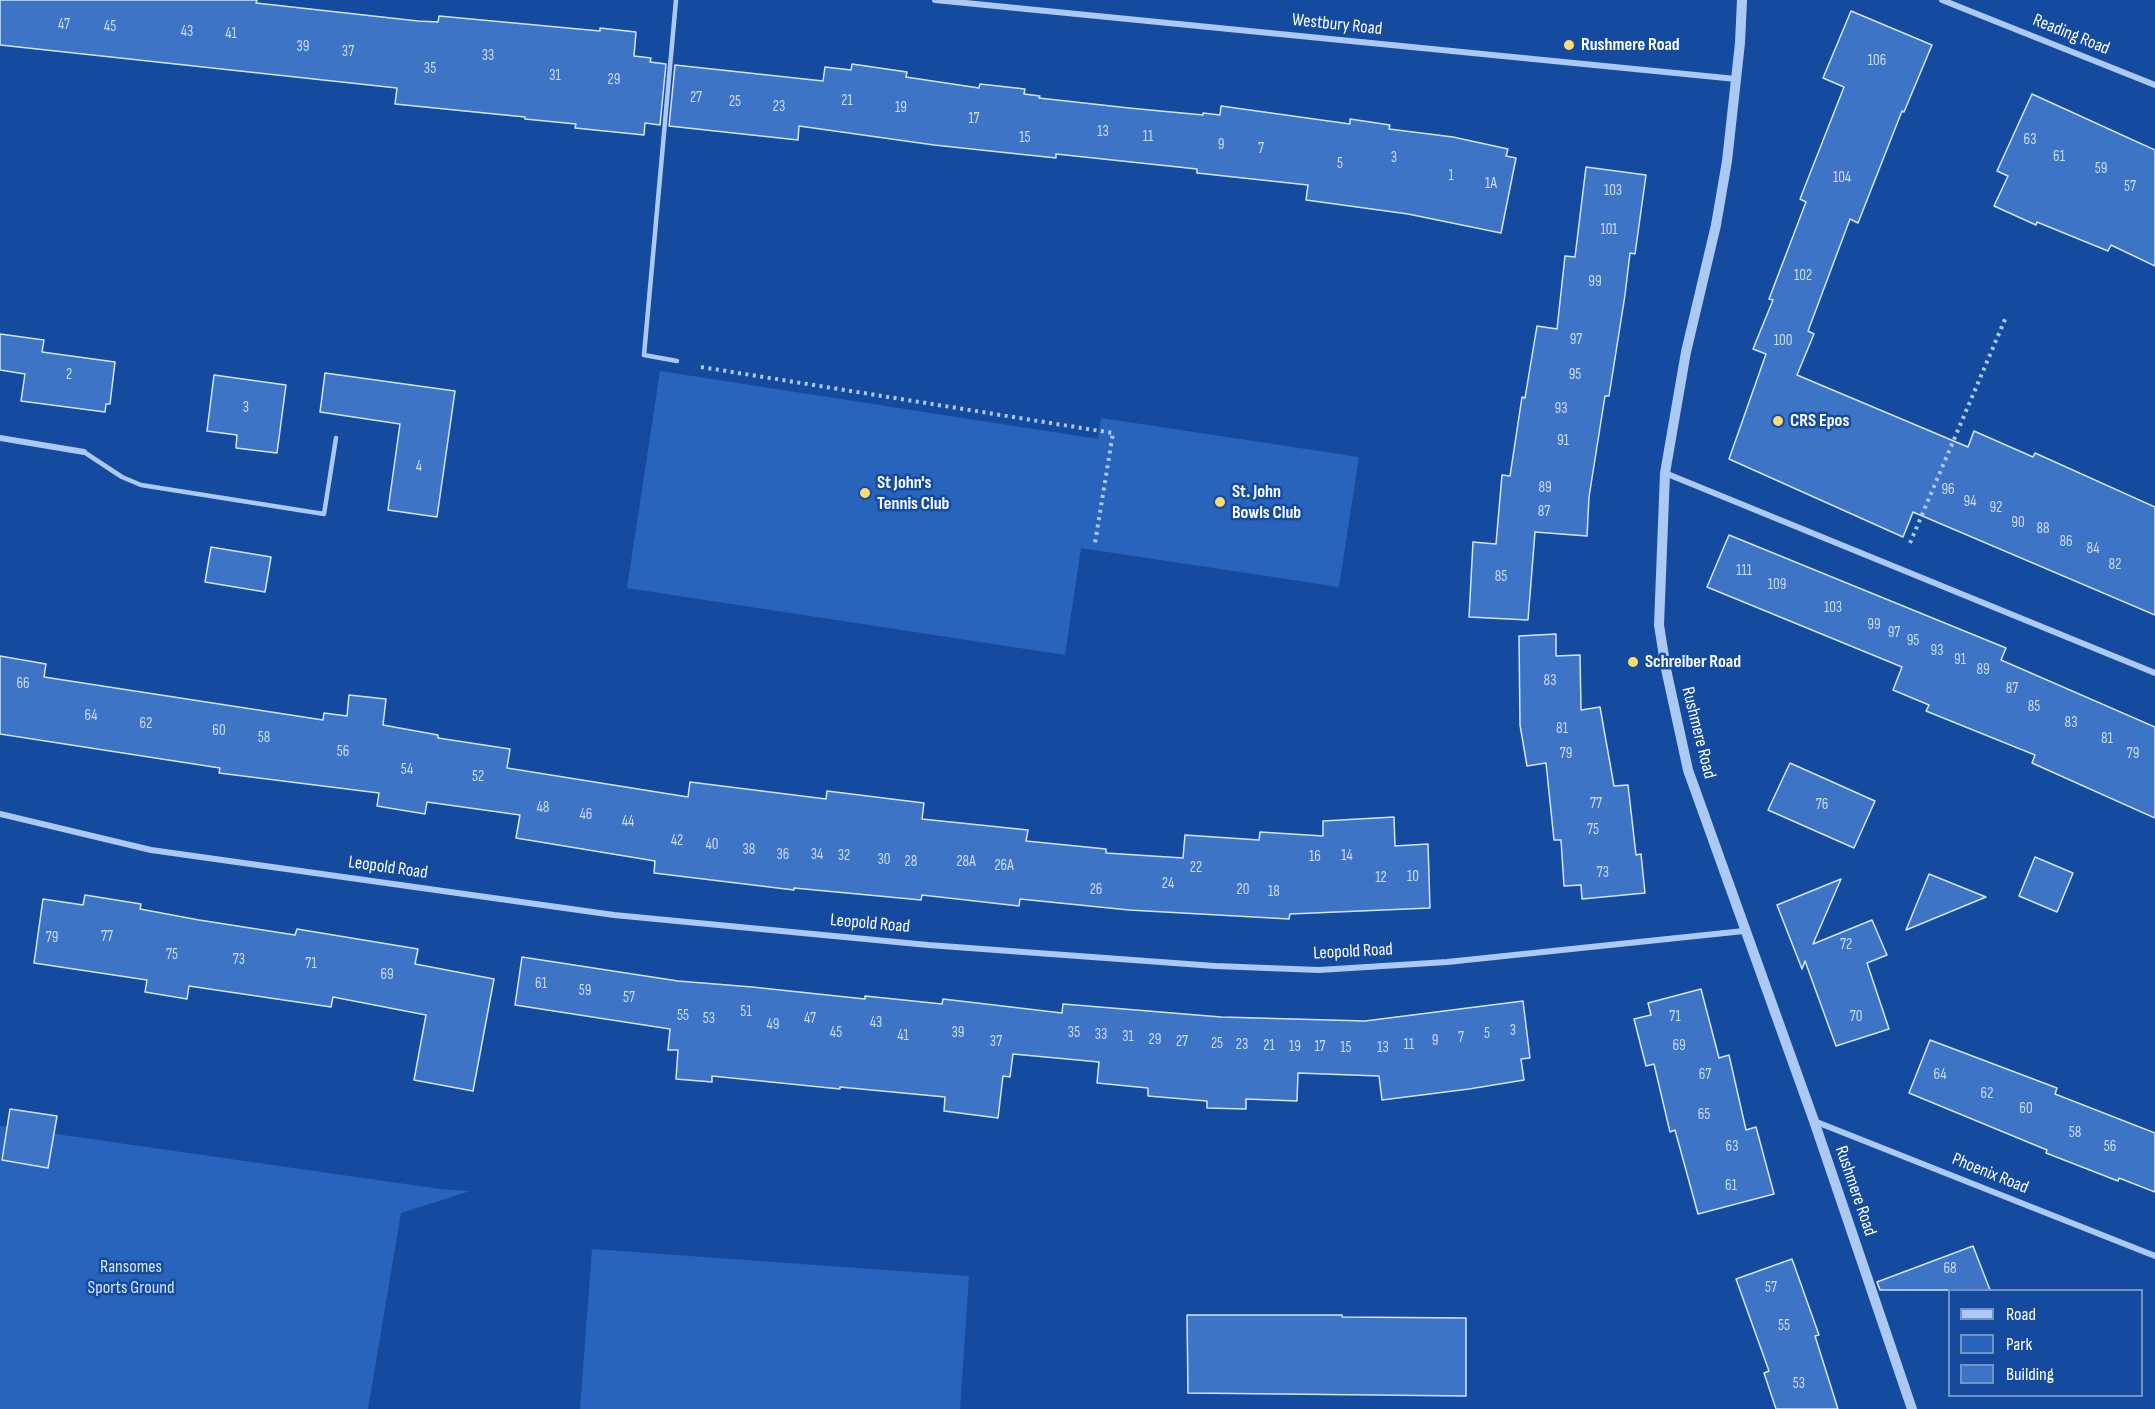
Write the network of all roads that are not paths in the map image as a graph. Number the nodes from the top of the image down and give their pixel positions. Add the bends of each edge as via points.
1 (676, 0) edge
2 (935, 0) edge
3 (1743, 0) edge
4 (1942, 0) edge
5 (1736, 79) junction
6 (2155, 85) edge
7 (677, 361) road end
8 (0, 438) edge
9 (336, 438) dead end
10 (84, 452) joint
11 (1665, 474) junction
12 (2155, 673) edge
13 (0, 814) edge
14 (1744, 931) junction
15 (1814, 1121) junction
16 (2155, 1256) edge
17 (1912, 1409) edge

1 - 7 lane via 644,355
2 - 5 street, Westbury Road
3 - 5 street, Rushmere Road
4 - 6 street, Reading Road
5 - 11 street, Rushmere Road via 1718,214 1686,352
8 - 10 street
9 - 10 lane via 324,514 141,485
11 - 12 street
11 - 14 street, Rushmere Road via 1659,625 1665,669 1688,770
13 - 14 street, Leopold Road via 151,850 614,915 928,945 1215,966 1319,970 1447,962
14 - 15 street, Rushmere Road
15 - 16 street, Phoenix Road
15 - 17 street, Rushmere Road

